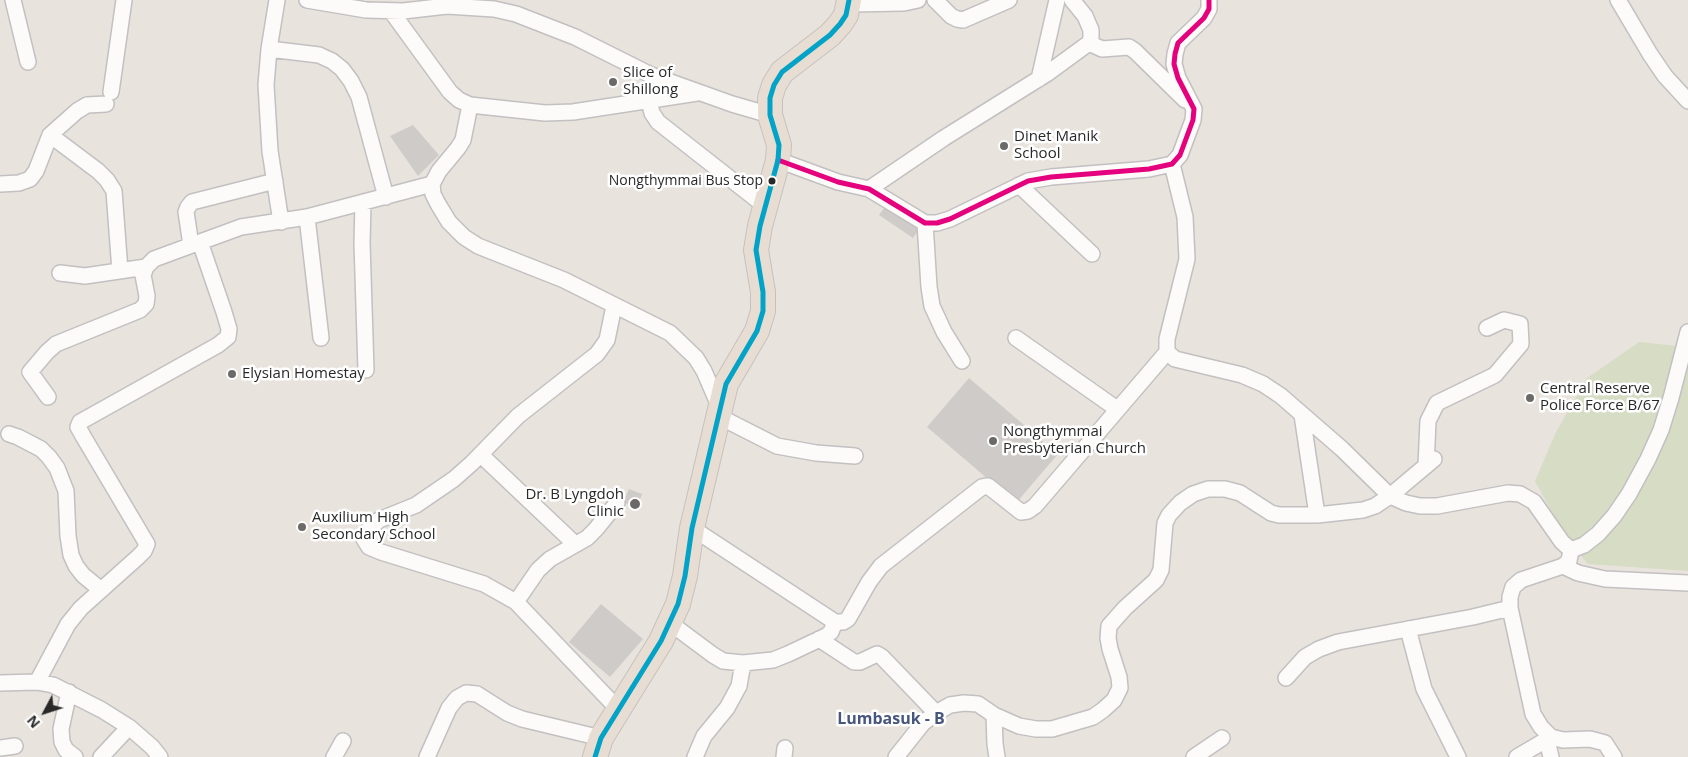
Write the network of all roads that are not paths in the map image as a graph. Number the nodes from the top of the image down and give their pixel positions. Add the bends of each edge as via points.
1 (14, 0) edge
2 (124, 0) edge
3 (277, 0) edge
4 (307, 0) edge
5 (918, 0) edge
6 (935, 0) edge
7 (1010, 0) edge
8 (1057, 0) edge
9 (1072, 0) edge
10 (1209, 0) edge
11 (1618, 0) edge
12 (849, 2) edge
13 (446, 3) edge
14 (391, 12) junction
15 (1089, 43) junction
16 (269, 49) junction
17 (28, 62) dead end
18 (1039, 79) junction
19 (700, 93) junction
20 (649, 101) junction
21 (1688, 101) edge
22 (470, 105) junction
23 (1194, 109) junction
24 (770, 115) junction
25 (50, 135) junction
26 (778, 160) junction
27 (1172, 164) junction
28 (275, 181) junction
29 (0, 184) edge
30 (432, 184) junction
31 (1019, 185) junction
32 (869, 189) junction
33 (386, 197) junction
34 (363, 203) junction
35 (765, 206) junction
36 (307, 217) junction
37 (281, 222) junction
38 (925, 223) junction
39 (196, 244) junction
40 (1092, 254) dead end
41 (146, 267) junction
42 (120, 271) junction
43 (60, 273) dead end
44 (614, 306) junction
45 (1487, 328) dead end
46 (1688, 332) edge
47 (321, 338) dead end
48 (1016, 338) dead end
49 (1167, 352) junction
50 (962, 361) dead end
51 (366, 370) dead end
52 (48, 397) dead end
53 (1117, 409) junction
54 (719, 412) junction
55 (1302, 415) junction
56 (9, 434) dead end
57 (481, 454) junction
58 (855, 456) dead end
59 (1390, 496) junction
60 (617, 503) dead end
61 (1317, 515) junction
62 (692, 528) junction
63 (575, 544) junction
64 (1571, 550) junction
65 (1563, 566) junction
66 (1688, 583) edge
67 (101, 590) junction
68 (516, 602) junction
69 (1510, 608) junction
70 (835, 622) junction
71 (670, 623) junction
72 (1408, 629) junction
73 (819, 639) junction
74 (743, 663) junction
75 (1286, 678) dead end
76 (37, 682) junction
77 (0, 683) edge
78 (69, 692) junction
79 (618, 709) junction
80 (936, 712) junction
81 (994, 715) junction
82 (129, 727) junction
83 (1222, 738) dead end
84 (1549, 738) junction
85 (343, 741) dead end
86 (598, 747) edge
87 (76, 757) edge
88 (101, 757) edge
89 (160, 757) edge
90 (334, 757) edge
91 (427, 757) edge
92 (695, 757) edge
93 (896, 757) edge
94 (997, 757) edge
95 (1194, 757) edge
96 (1458, 757) edge
97 (1516, 757) edge
98 (1551, 757) edge
99 (1614, 757) edge

1 - 17 street
2 - 25 street via 109,98 77,111
3 - 16 street
4 - 14 street
5 - 12 street via 904,3
6 - 7 street via 951,16 963,20
8 - 18 street
9 - 15 street via 1091,30
10 - 23 street via 1204,18 1178,43 1175,54 1178,78
11 - 21 street via 1665,76
12 - 24 highway via 846,15 830,36 782,72 770,98
13 - 14 street
13 - 19 street via 516,14 575,37 651,75
14 - 22 street via 450,92
15 - 18 street
15 - 23 street via 1102,49 1128,47 1135,51
16 - 28 street via 266,85
16 - 33 street via 319,55 342,69 359,97
18 - 32 street
19 - 20 street
19 - 24 street
20 - 22 street via 545,113
20 - 35 street via 658,122
22 - 30 street via 463,140
23 - 27 street via 1180,155
24 - 26 highway via 779,145
25 - 29 street via 30,179
25 - 42 street via 98,171 114,191
26 - 32 street via 838,182
26 - 35 highway
27 - 31 street via 1051,177
27 - 49 street via 1186,217 1187,259 1167,340
28 - 37 street
28 - 39 street via 192,202 186,212
30 - 33 street
30 - 44 street via 438,204 464,237 478,246 564,280
31 - 38 street via 950,219
31 - 40 street
32 - 38 street
33 - 34 street
34 - 36 street
34 - 51 street
35 - 54 highway via 756,250 763,311 757,331 726,384
36 - 37 street
36 - 47 street
37 - 39 street via 241,227
38 - 50 street via 932,306
39 - 41 street via 154,259
39 - 67 street via 224,312 228,337 86,418 78,427 147,544 144,551
41 - 42 street
41 - 52 street via 143,274 146,304 140,310 56,344 30,372
42 - 43 street via 86,276
44 - 54 street via 670,333 685,346 704,370
44 - 57 street via 607,340 597,354 533,402
45 - 59 street via 1504,320 1520,324 1521,344 1495,375 1437,403 1428,421 1430,462
46 - 64 street via 1661,430 1648,460 1614,516 1598,534
48 - 53 street
49 - 53 street
49 - 55 street via 1175,359 1242,375 1263,384
53 - 70 street via 1035,506 1021,512 988,486 982,487 881,566 848,619
54 - 58 street via 777,446
54 - 62 highway
55 - 59 street
55 - 61 street
56 - 67 street via 41,449 57,468 66,491 72,555 83,575
57 - 63 street
57 - 68 street via 434,494 372,524 364,539 369,547 381,552 484,584
59 - 61 street via 1363,510
59 - 64 street via 1420,506 1437,506 1508,492 1520,494 1534,502
60 - 63 street via 596,529
61 - 81 street via 1279,516 1240,493 1225,489 1208,489 1193,494 1180,503 1165,523 1161,570 1156,580 1110,626 1108,638 1120,688 1114,700 1093,717 1052,729 1019,726
62 - 70 street
62 - 71 highway via 685,576
63 - 68 street via 538,570
64 - 65 street
65 - 66 street via 1605,579
65 - 69 street via 1521,580 1513,587
67 - 76 street via 68,624
68 - 79 street
69 - 72 street
69 - 84 street via 1533,714
70 - 73 street via 831,632
71 - 74 street via 723,661
71 - 79 highway
72 - 75 street via 1338,642 1319,649 1305,657
72 - 96 street via 1424,688
73 - 74 street via 773,660
73 - 80 street via 854,662 877,654 882,657
74 - 92 street via 739,686 704,736
76 - 77 street
76 - 78 street
78 - 82 street
78 - 87 street via 61,729 62,742 66,750
79 - 86 highway
80 - 81 street via 964,703 978,704
80 - 93 street
81 - 94 street
82 - 88 street
82 - 89 street
83 - 95 street
84 - 97 street
84 - 98 street
84 - 99 street via 1590,739 1605,743
85 - 90 street
86 - 91 street via 507,713 477,694 466,693 449,708

